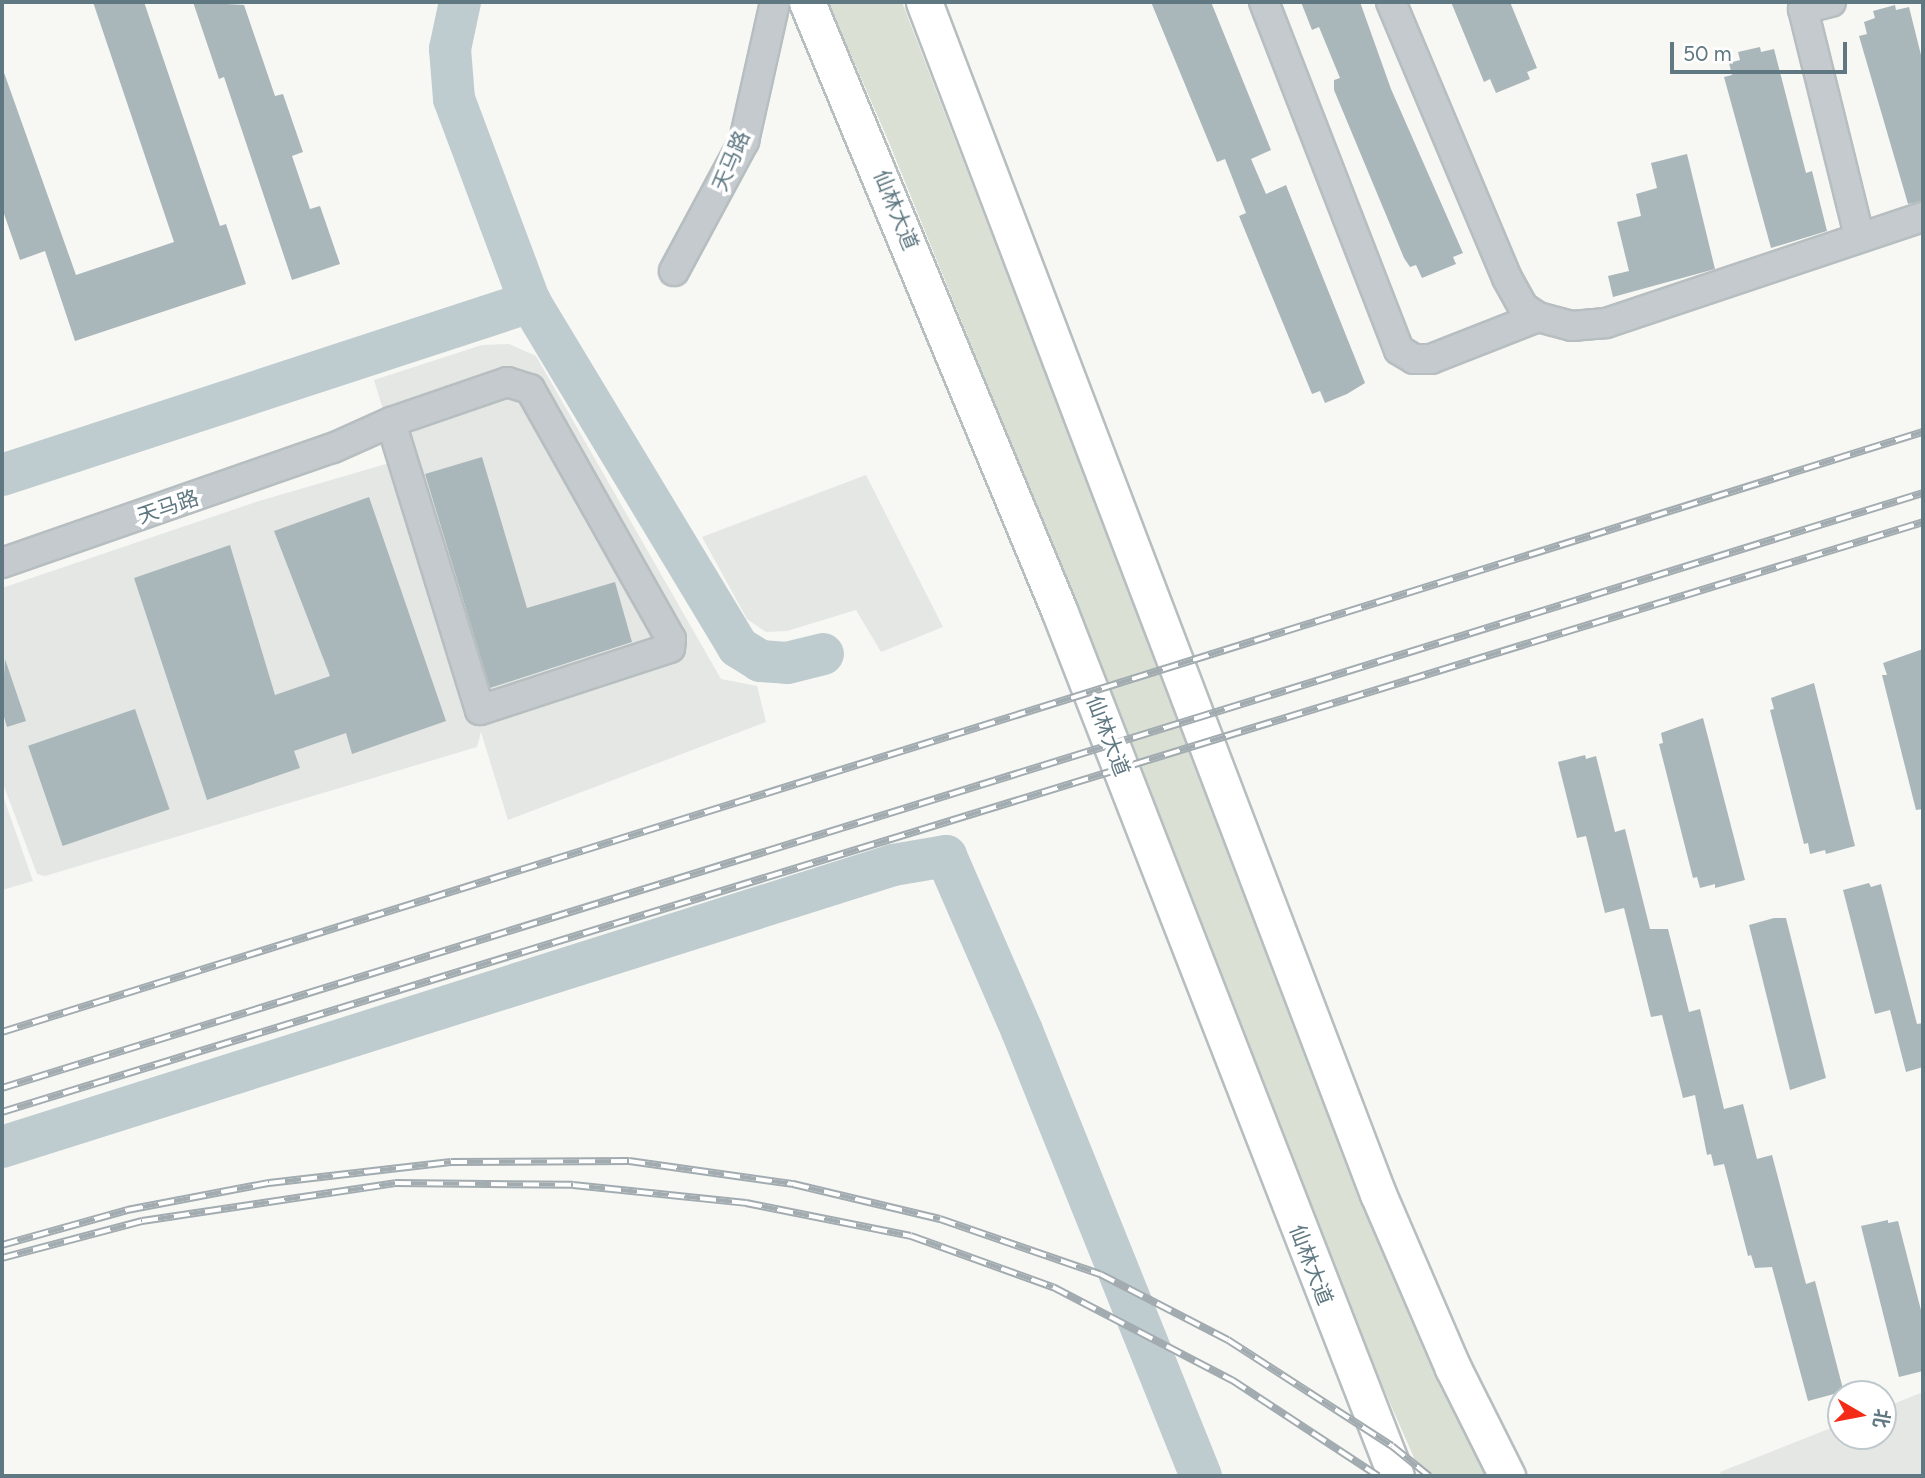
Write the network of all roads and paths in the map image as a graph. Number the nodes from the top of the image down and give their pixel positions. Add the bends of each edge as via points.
1 (775, 2) edge
2 (807, 2) edge
3 (924, 2) edge
4 (1264, 2) edge
5 (1391, 2) edge
6 (1831, 2) edge
7 (1923, 217) edge
8 (1859, 236) junction
9 (674, 271) dead end
10 (1538, 317) junction
11 (391, 422) junction
12 (2, 563) edge
13 (1395, 1476) edge
14 (1507, 1476) edge

1 - 9 street, 天马路 via 744,141
2 - 13 main road, 仙林大道 via 1059,610
3 - 14 main road via 1378,1194 1459,1380
4 - 10 street via 1399,350 1414,359 1431,359
5 - 10 street via 1507,278 1522,307
6 - 8 street via 1803,9
7 - 8 street
8 - 10 street via 1606,323 1572,326
11 - 11 street, 天马路 via 507,382 530,389 671,639 670,648 480,710
11 - 12 street, 天马路 via 333,448

